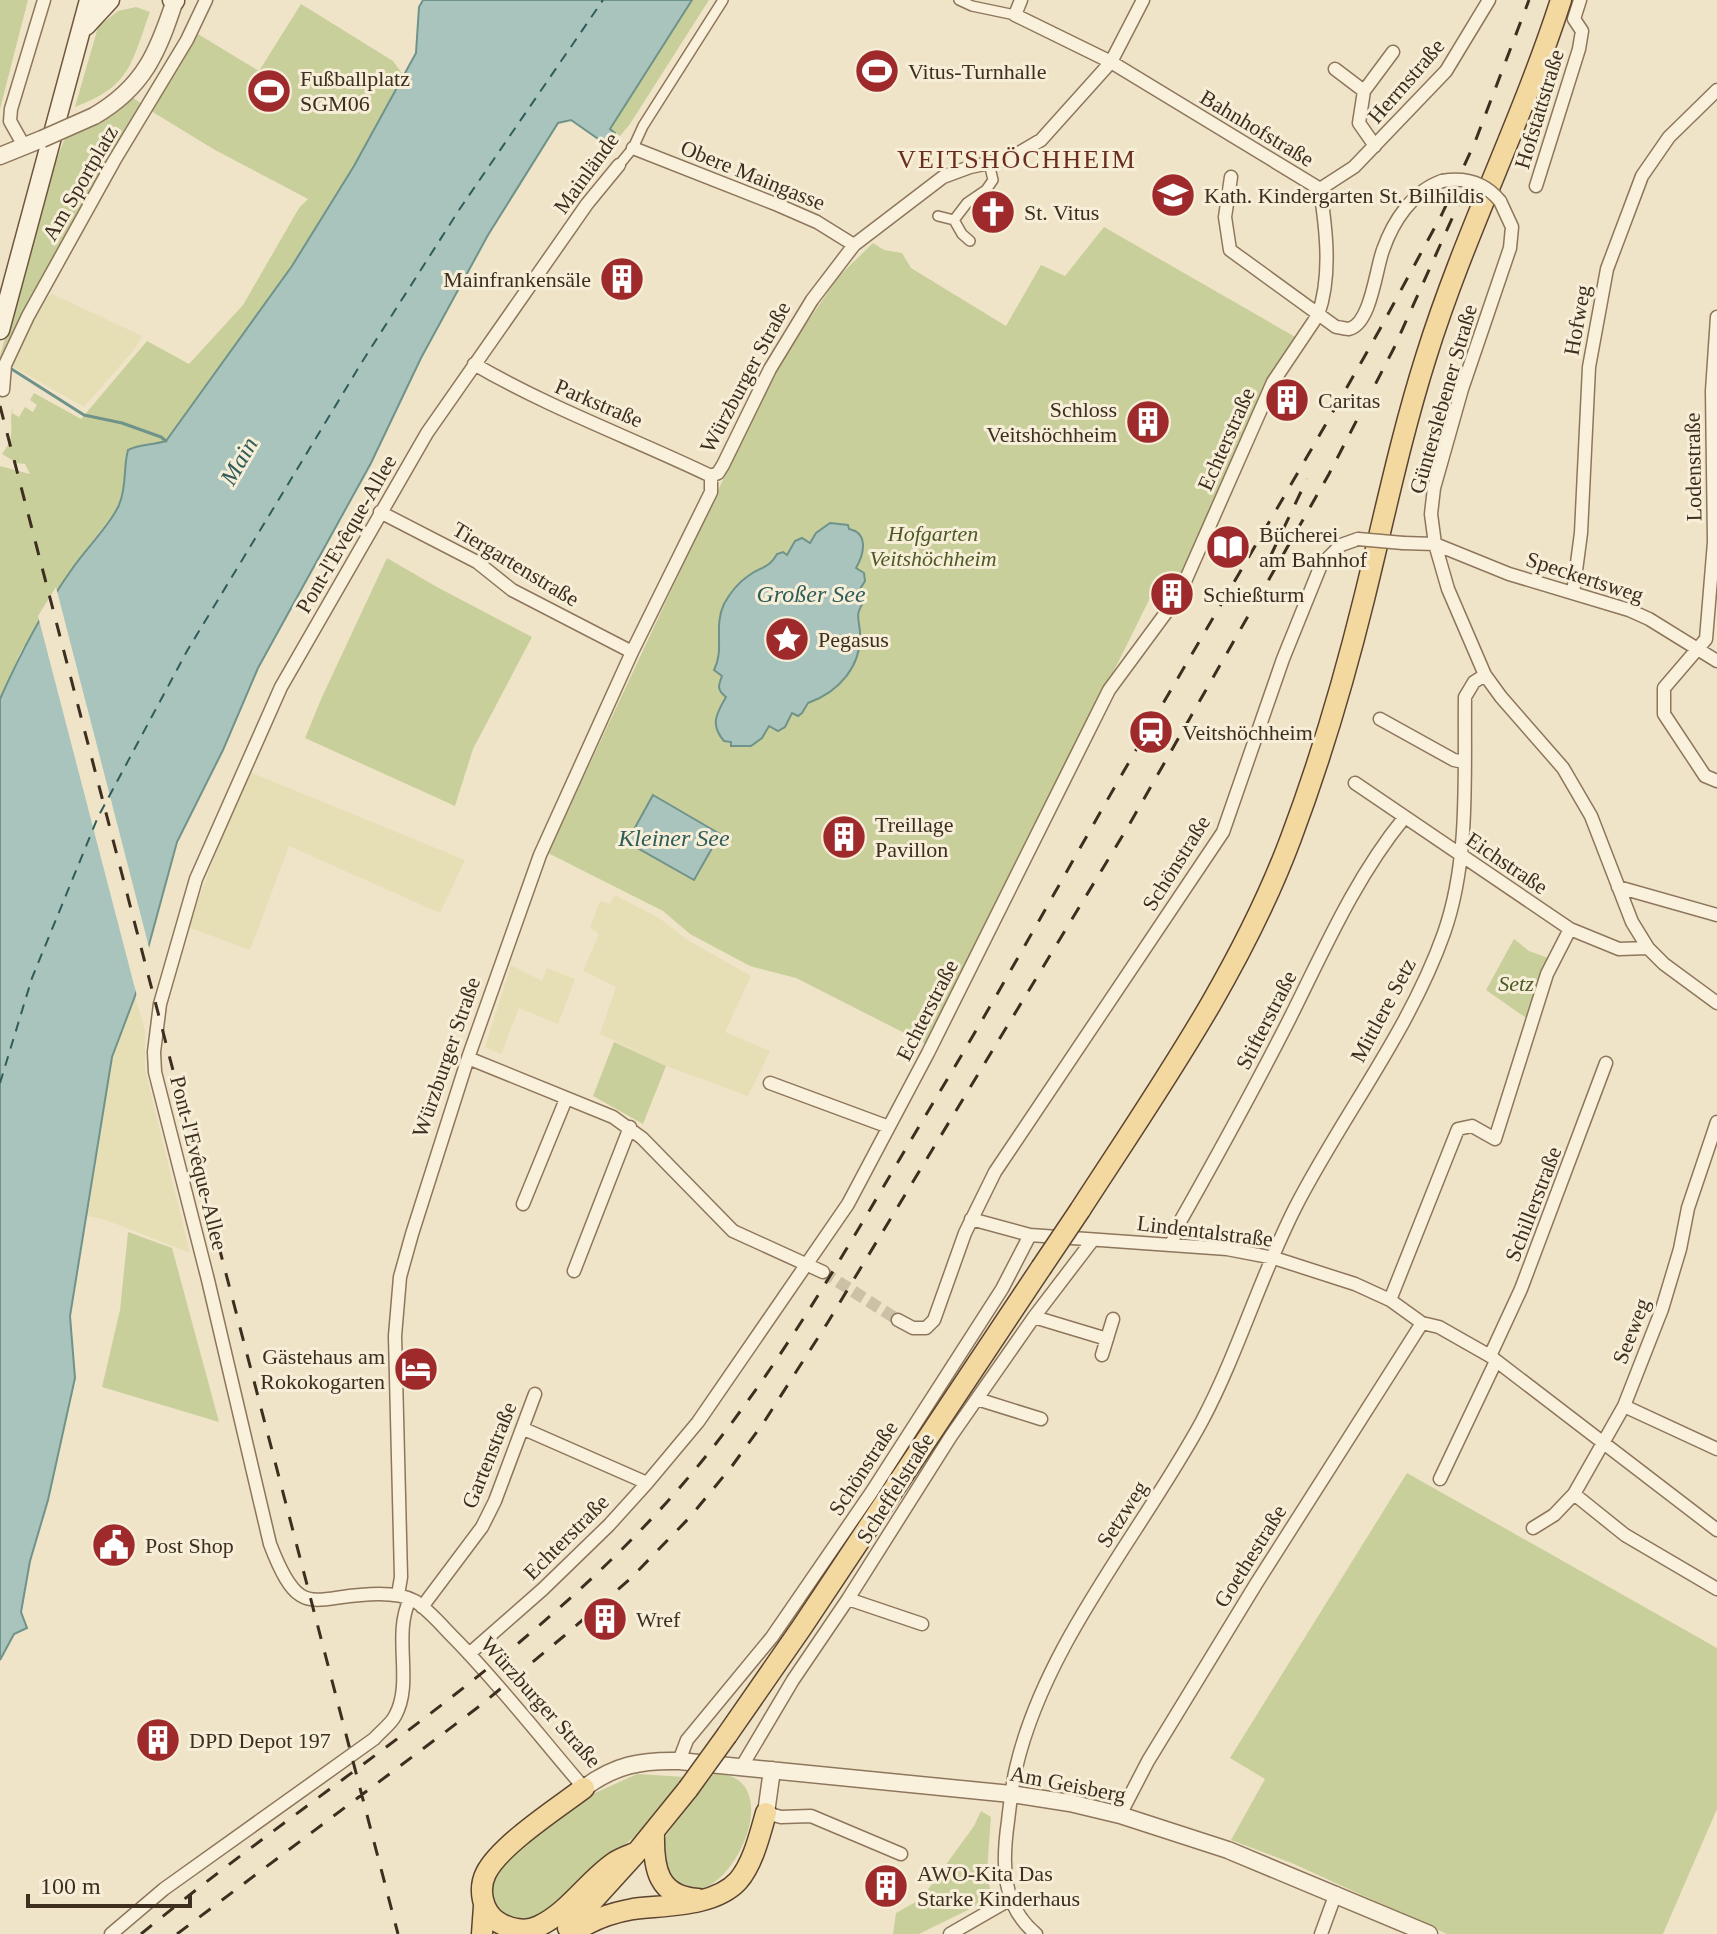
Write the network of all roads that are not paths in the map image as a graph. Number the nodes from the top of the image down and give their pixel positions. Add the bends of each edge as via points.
1 (44, 0) edge
2 (89, 0) edge
3 (110, 0) edge
4 (174, 0) edge
5 (206, 0) edge
6 (723, 0) edge
7 (959, 0) edge
8 (1021, 0) edge
9 (1143, 0) edge
10 (1489, 0) edge
11 (1561, 0) edge
12 (1580, 0) edge
13 (1015, 15) junction
14 (81, 31) junction
15 (1393, 52) dead end
16 (1111, 62) junction
17 (1335, 69) dead end
18 (1717, 90) edge
19 (1364, 91) junction
20 (24, 146) junction
21 (1375, 146) junction
22 (633, 148) junction
23 (0, 156) edge
24 (989, 163) junction
25 (619, 165) joint
26 (1231, 177) dead end
27 (1536, 186) dead end
28 (1320, 189) junction
29 (938, 216) dead end
30 (954, 220) junction
31 (970, 241) dead end
32 (854, 245) junction
33 (1318, 315) junction
34 (1717, 317) edge
35 (0, 330) edge
36 (474, 364) junction
37 (3, 390) dead end
38 (1714, 392) edge
39 (711, 476) junction
40 (380, 512) junction
41 (1716, 543) edge
42 (1435, 544) junction
43 (1573, 593) junction
44 (1698, 649) junction
45 (632, 652) junction
46 (1717, 661) edge
47 (1485, 675) junction
48 (1380, 719) dead end
49 (1464, 762) junction
50 (1717, 781) edge
51 (1355, 783) dead end
52 (1404, 818) junction
53 (1461, 855) junction
54 (1618, 887) junction
55 (1717, 915) edge
56 (1570, 929) junction
57 (1648, 948) junction
58 (1717, 1003) edge
59 (468, 1058) junction
60 (1606, 1063) dead end
61 (770, 1083) dead end
62 (566, 1099) junction
63 (1717, 1122) edge
64 (630, 1127) junction
65 (889, 1127) junction
66 (523, 1204) dead end
67 (971, 1219) junction
68 (1030, 1235) junction
69 (1092, 1241) junction
70 (1172, 1244) junction
71 (1274, 1258) junction
72 (808, 1263) junction
73 (574, 1271) dead end
74 (823, 1272) tunnel mouth
75 (1390, 1300) junction
76 (1034, 1317) junction
77 (1113, 1319) dead end
78 (898, 1320) tunnel mouth
79 (1422, 1323) junction
80 (1107, 1339) junction
81 (1102, 1355) dead end
82 (1493, 1358) junction
83 (535, 1394) dead end
84 (977, 1399) junction
85 (1624, 1406) junction
86 (1041, 1419) dead end
87 (524, 1429) junction
88 (1604, 1441) junction
89 (1717, 1449) edge
90 (1440, 1479) dead end
91 (647, 1483) junction
92 (1574, 1494) junction
93 (1533, 1528) dead end
94 (1717, 1530) edge
95 (1717, 1589) edge
96 (404, 1597) junction
97 (848, 1599) junction
98 (422, 1607) junction
99 (922, 1624) dead end
100 (469, 1654) junction
101 (679, 1761) junction
102 (742, 1766) junction
103 (772, 1770) junction
104 (584, 1788) junction
105 (1011, 1794) junction
106 (766, 1813) junction
107 (1120, 1815) junction
108 (654, 1833) junction
109 (637, 1852) junction
110 (901, 1854) dead end
111 (1336, 1893) junction
112 (702, 1899) junction
113 (1009, 1900) junction
114 (484, 1906) junction
115 (111, 1934) edge
116 (482, 1934) edge
117 (563, 1934) edge
118 (571, 1934) edge
119 (950, 1934) edge
120 (1036, 1934) edge
121 (1321, 1934) edge
122 (1429, 1934) edge

1 - 20 street via 11,109 10,121
2 - 14 main road
3 - 14 main road
4 - 20 street, bridge via 153,60 135,84 94,116
5 - 37 street, Am Sportplatz via 28,316 5,365
6 - 22 street, Mainlände
7 - 13 street
8 - 13 street
9 - 16 street
10 - 21 street, Herrnstraße via 1446,71
11 - 108 main road, bridge via 1426,356 1318,762 1261,908 1177,1060 1080,1210 802,1627
12 - 27 street, Hofstattstraße via 1574,19 1582,31 1579,49
13 - 16 street, Bahnhofstraße
14 - 35 main road
15 - 19 street, Herrnstraße
16 - 24 street, Würzburger Straße via 1041,140 1011,160
16 - 28 street, Bahnhofstraße
17 - 19 street, Herrnstraße
18 - 43 street, Hofweg via 1669,137 1642,176 1607,269 1589,367
19 - 21 street, Herrnstraße via 1359,123
20 - 23 street
21 - 28 street, Herrnstraße
22 - 25 street, Mainlände
22 - 32 street, Obere Maingasse via 817,222
24 - 30 street via 993,180
24 - 32 street, Würzburger Straße via 943,177
25 - 36 street, Mainlände
26 - 33 street via 1225,217 1230,250
28 - 33 street, Bahnhofstraße via 1326,230
29 - 30 street
30 - 31 street
32 - 39 street, Würzburger Straße via 812,300 770,369 723,465
33 - 42 street, Günterslebener Straße, bridge via 1336,327 1357,324 1395,224 1427,186 1456,179 1477,183 1509,215 1510,248 1434,488
33 - 65 street, Echterstraße via 1273,382 1179,595 1109,690
34 - 38 street, Lodenstraße
36 - 39 street, Parkstraße via 532,396
36 - 40 street, Pont-l'Evêque-Allee
38 - 41 street, Lodenstraße
39 - 45 street, Würzburger Straße via 711,492
40 - 45 street, Tiergartenstraße via 477,562 512,590
40 - 96 street, Pont-l'Evêque-Allee via 281,687 196,879 160,1004 154,1052 279,1568 304,1599
41 - 44 street, Lodenstraße via 1706,639
42 - 43 street, Speckertsweg
42 - 47 street, Günterslebener Straße
42 - 67 street, Schönstraße, bridge via 1358,539 1341,545 1321,565 1223,832 995,1172
43 - 44 street, Speckertsweg via 1649,619
44 - 46 street, Speckertsweg
44 - 50 street via 1664,688 1664,714 1705,776
45 - 59 street, Würzburger Straße via 535,867
47 - 49 street, Mittlere Setz via 1465,697
47 - 54 street, Günterslebener Straße via 1563,768 1591,816
48 - 49 street
49 - 53 street, Mittlere Setz
51 - 52 street, Eichstraße
52 - 53 street, Eichstraße
52 - 70 street, Stifterstraße via 1341,915
53 - 56 street, Eichstraße
53 - 71 street, Mittlere Setz via 1458,884 1425,981 1301,1197
54 - 55 street
54 - 57 street, Günterslebener Straße
56 - 57 street, Eichstraße via 1619,949
56 - 75 street via 1547,974 1495,1139 1472,1126 1458,1129
57 - 58 street, Günterslebener Straße
59 - 62 street
59 - 96 street, Würzburger Straße via 400,1277 395,1336
60 - 82 street, Schillerstraße
61 - 65 street
62 - 64 street
62 - 66 street
63 - 85 street, Seeweg via 1662,1309
64 - 72 street via 733,1231
64 - 73 street
65 - 72 street, Echterstraße via 848,1204
67 - 68 street
67 - 78 street, Schönstraße via 934,1320 926,1328
68 - 69 street, Lindentalstraße
68 - 101 street, Schönstraße via 1002,1289 871,1493 772,1637 687,1740
69 - 70 street, Lindentalstraße
69 - 76 street, Scheffelstraße
70 - 71 street, Lindentalstraße
71 - 75 street, Lindentalstraße
71 - 105 street, Setzweg via 1204,1416 1049,1676
72 - 74 street
72 - 91 street, Echterstraße via 698,1422
75 - 79 street, Lindentalstraße
76 - 80 street
76 - 84 street, Scheffelstraße
77 - 80 street
79 - 82 street, Lindentalstraße
79 - 107 street, Goethestraße via 1247,1598
80 - 81 street
82 - 88 street, Lindentalstraße
82 - 90 street
83 - 87 street, Gartenstraße
84 - 86 street
84 - 97 street, Scheffelstraße
85 - 88 street, Seeweg
85 - 89 street
87 - 91 street
87 - 98 street, Gartenstraße via 482,1527
88 - 92 street, Seeweg
88 - 94 street, Lindentalstraße
91 - 100 street, Echterstraße via 543,1589
92 - 93 street, Seeweg
92 - 95 street via 1625,1535
96 - 98 street, Würzburger Straße
96 - 115 street via 402,1697 395,1716 374,1739 164,1889
97 - 99 street
97 - 102 street, Scheffelstraße
98 - 100 street, Würzburger Straße
100 - 104 street, Würzburger Straße
101 - 102 street, Am Geisberg
101 - 104 street, Würzburger Straße via 620,1766
102 - 103 street, Am Geisberg
103 - 105 street, Am Geisberg
103 - 106 street
104 - 114 main road via 497,1859 486,1873
105 - 107 street, Am Geisberg
105 - 113 street, Setzweg via 1003,1858
106 - 110 street via 811,1816
106 - 112 main road via 738,1881
107 - 111 street, Am Geisberg
108 - 109 main road
108 - 112 main road via 653,1857 664,1883 683,1898
109 - 114 main road via 615,1862 538,1927 506,1927
109 - 117 main road
111 - 121 street
111 - 122 street, Am Geisberg
112 - 118 main road via 608,1915
113 - 119 street
113 - 120 street
114 - 116 main road

